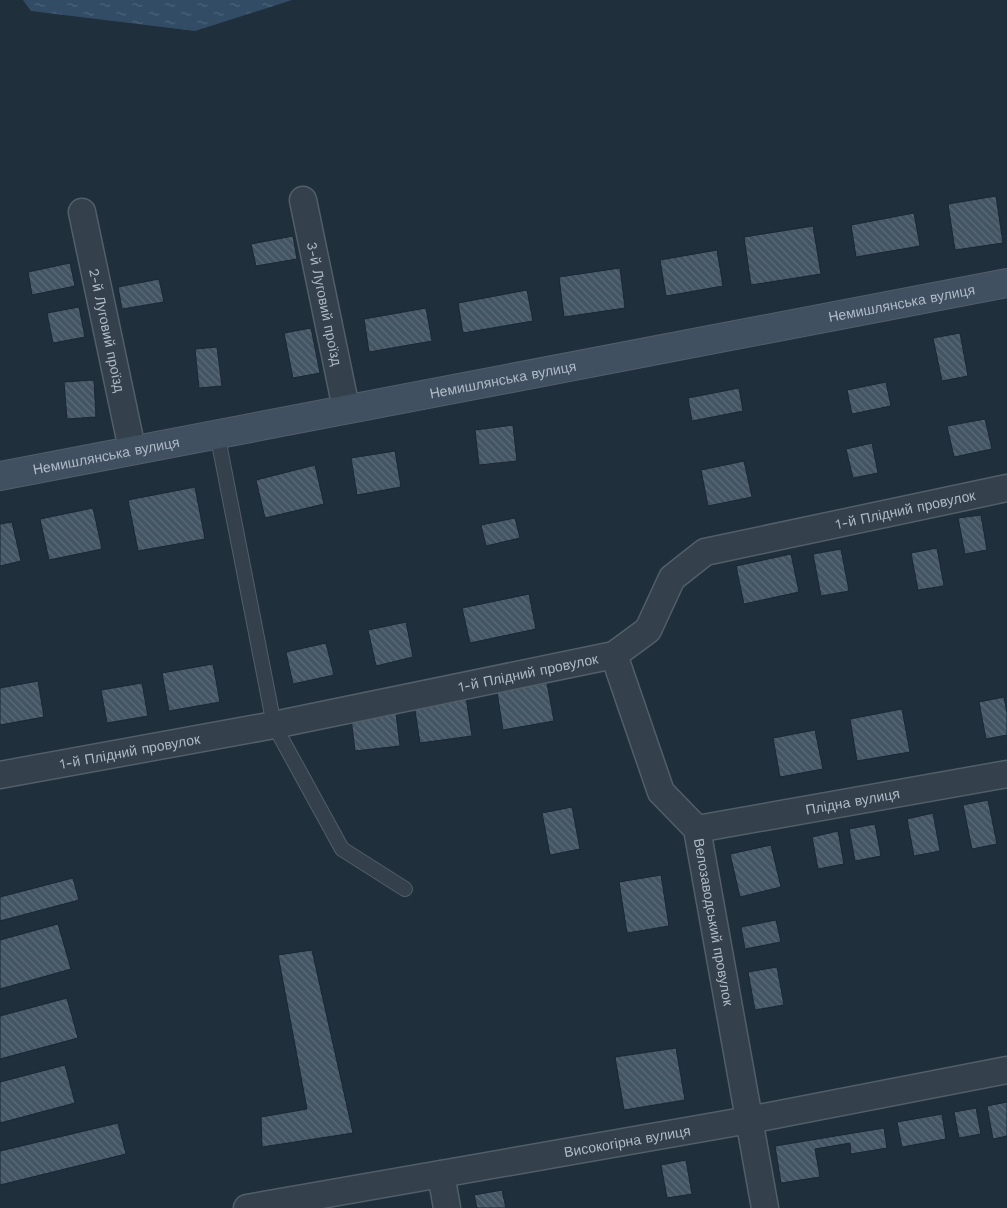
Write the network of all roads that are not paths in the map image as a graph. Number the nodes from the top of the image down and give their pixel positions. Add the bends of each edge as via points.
1 (303, 200) dead end
2 (82, 212) dead end
3 (1007, 282) edge
4 (346, 408) junction
5 (217, 433) junction
6 (132, 449) junction
7 (0, 476) edge
8 (1007, 488) edge
9 (614, 655) junction
10 (274, 725) junction
11 (1007, 774) edge
12 (0, 775) edge
13 (697, 829) junction
14 (405, 889) dead end
15 (1007, 1070) edge
16 (749, 1120) junction
17 (441, 1174) junction
18 (247, 1208) edge
19 (447, 1208) edge
20 (765, 1208) edge

1 - 4 street, 3-й Луговий проїзд
2 - 6 street, 2-й Луговий проїзд
3 - 4 street, Немишлянська вулиця
4 - 5 street, Немишлянська вулиця
5 - 6 street, Немишлянська вулиця
5 - 10 lane
6 - 7 street, Немишлянська вулиця
8 - 9 street, 1-й Плідний провулок via 705,552 672,578 648,630
9 - 10 street, 1-й Плідний провулок
9 - 13 street, Велозаводський провулок via 661,792
10 - 12 street, 1-й Плідний провулок
10 - 14 lane via 342,849
11 - 13 street, Плідна вулиця
13 - 16 street, Велозаводський провулок
15 - 16 street, Високогірна вулиця
16 - 17 street, Високогірна вулиця
16 - 20 street, Велозаводський провулок
17 - 18 street, Високогірна вулиця
17 - 19 street

